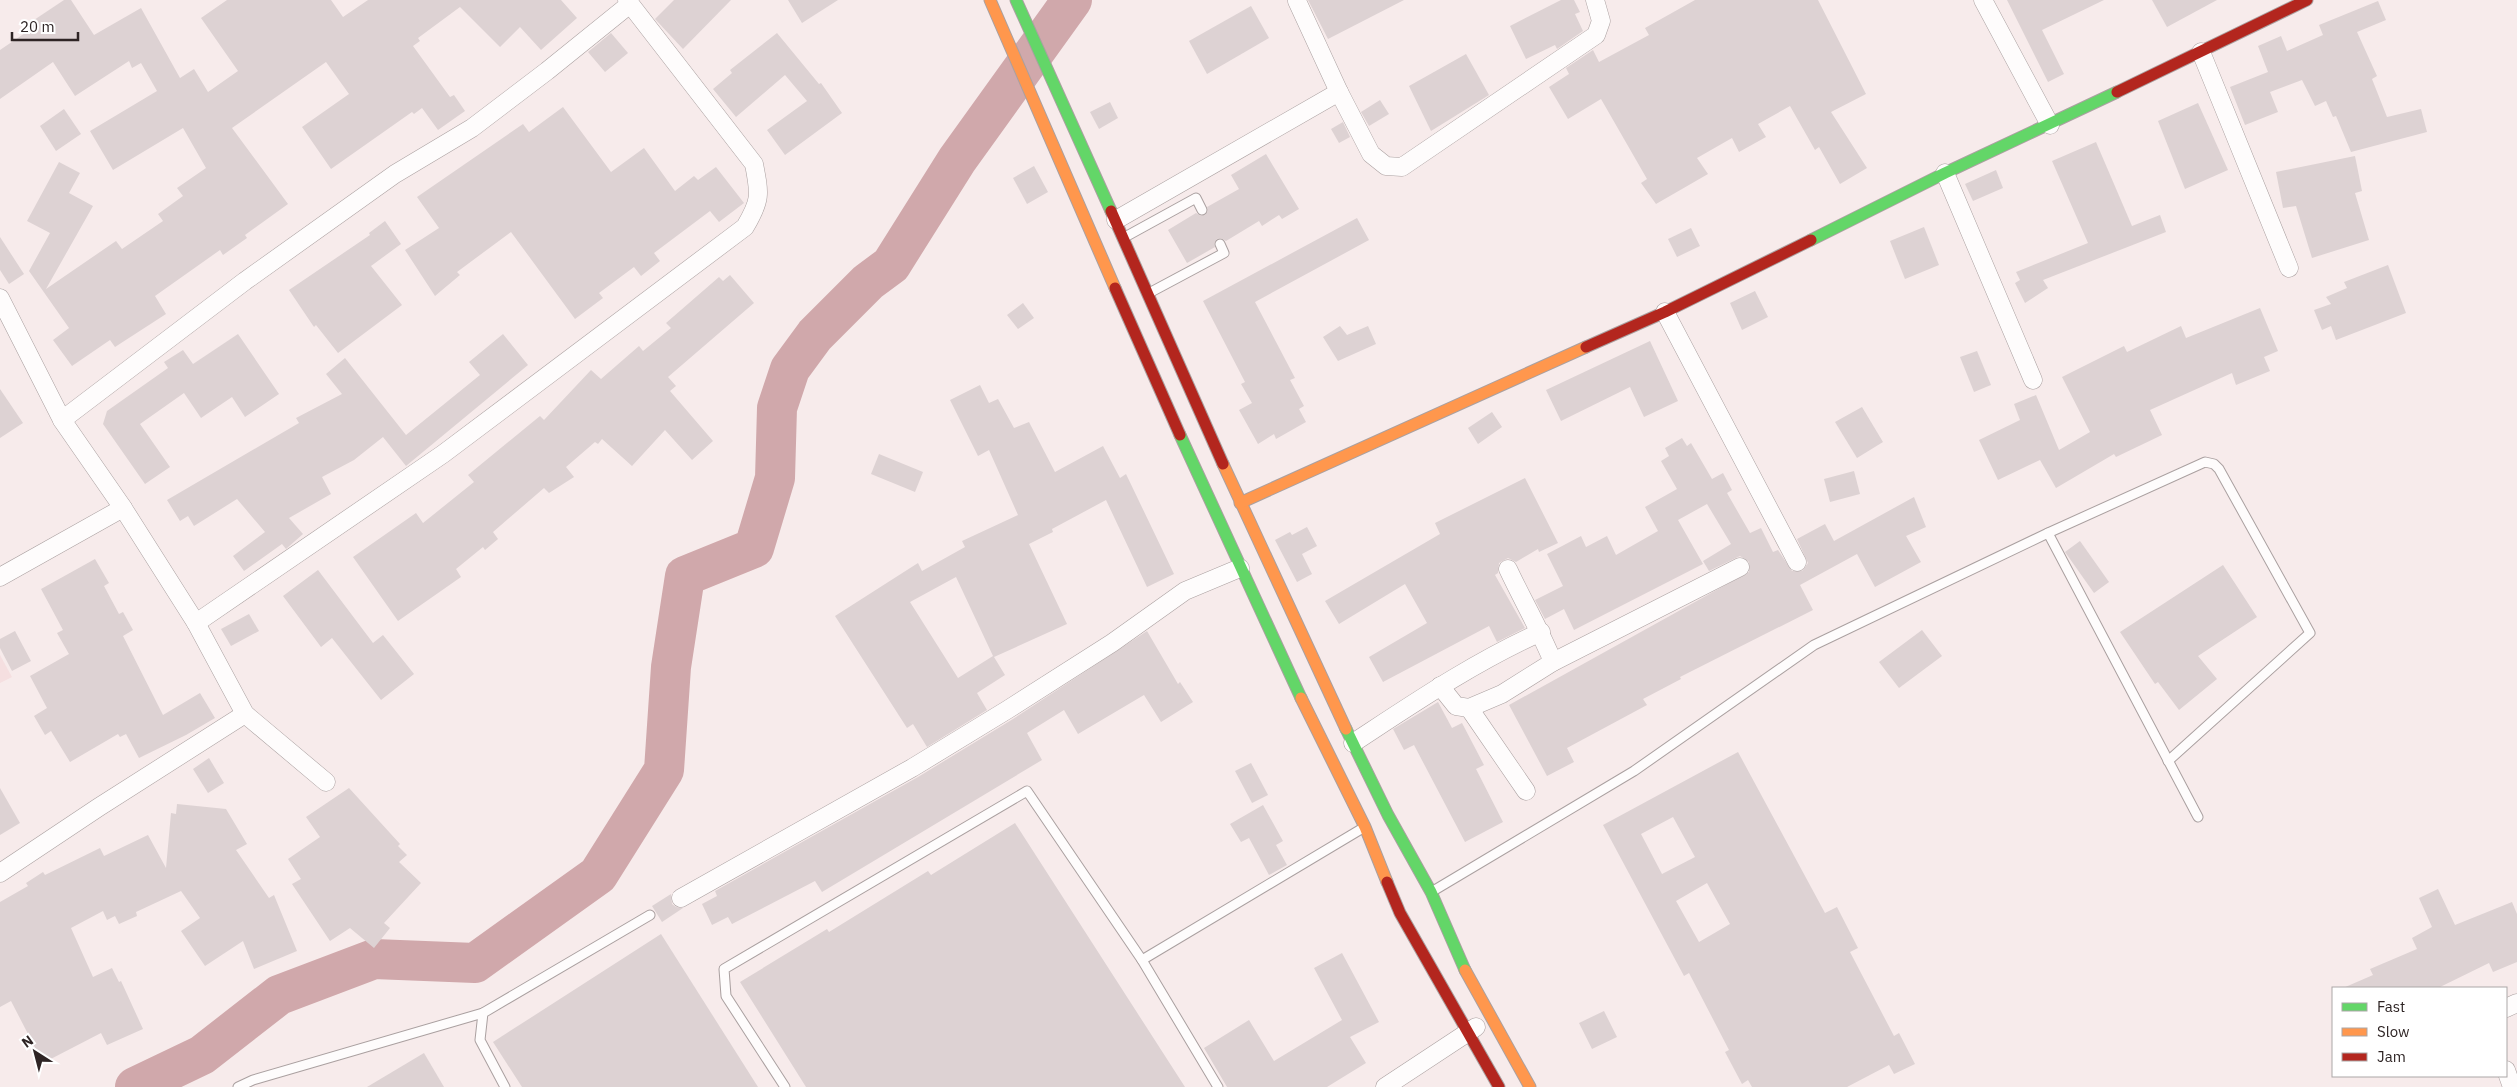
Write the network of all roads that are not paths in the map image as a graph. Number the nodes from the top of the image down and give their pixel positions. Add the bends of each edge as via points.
1 (990, 0) edge
2 (1016, 0) edge
3 (1595, 0) edge
4 (1983, 0) edge
5 (2307, 0) edge
6 (1297, 1) edge
7 (628, 2) edge
8 (2201, 52) junction
9 (1339, 92) junction
10 (2050, 126) junction
11 (1945, 174) junction
12 (1202, 210) dead end
13 (1116, 220) junction
14 (1123, 238) junction
15 (1220, 244) dead end
16 (2289, 268) dead end
17 (1148, 293) junction
18 (0, 298) edge
19 (1665, 312) junction
20 (2033, 380) dead end
21 (62, 420) junction
22 (1240, 503) junction
23 (123, 508) junction
24 (2048, 533) junction
25 (1797, 562) dead end
26 (1740, 566) dead end
27 (1240, 568) junction
28 (1508, 569) dead end
29 (0, 577) edge
30 (196, 623) junction
31 (1541, 632) junction
32 (1553, 662) junction
33 (1440, 686) junction
34 (1469, 708) junction
35 (245, 714) junction
36 (1353, 742) junction
37 (2168, 761) junction
38 (326, 782) dead end
39 (1526, 791) dead end
40 (2198, 817) dead end
41 (1377, 821) junction
42 (0, 873) edge
43 (1431, 892) junction
44 (680, 898) dead end
45 (650, 915) dead end
46 (1142, 960) junction
47 (483, 1013) junction
48 (1492, 1019) junction
49 (1468, 1031) junction
50 (2507, 1073) edge
51 (238, 1087) edge
52 (505, 1087) edge
53 (785, 1087) edge
54 (1218, 1087) edge
55 (1385, 1087) edge
56 (1499, 1087) edge
57 (1530, 1087) edge
58 (2512, 1087) edge

1 - 27 main road
2 - 13 main road
3 - 9 street via 1601,22 1596,35 1402,167 1386,166 1371,154
4 - 10 street
5 - 8 main road
6 - 9 street
7 - 21 street via 547,72 472,128 395,174 245,281
7 - 30 street via 754,164 759,189 758,206 745,227 443,454
8 - 10 main road
8 - 16 street
9 - 13 street
10 - 11 main road
11 - 19 main road
11 - 20 street
12 - 14 lane via 1196,198
13 - 14 main road
14 - 17 main road
15 - 17 lane via 1224,252
17 - 22 main road
18 - 21 street
19 - 22 main road
19 - 25 street
21 - 23 street
22 - 36 main road
23 - 29 street
23 - 30 street
24 - 37 lane
24 - 37 lane via 2205,462 2214,464 2310,633
24 - 43 lane via 1814,645 1634,771
26 - 32 street
27 - 41 main road via 1322,741
27 - 44 street via 1185,591 1112,643 1007,710
28 - 31 street via 1526,609
30 - 35 street
31 - 32 street
31 - 33 street via 1507,647
32 - 34 street via 1502,694
33 - 34 street via 1456,706
33 - 36 street
34 - 39 street
35 - 38 street
35 - 42 street
36 - 41 main road
37 - 40 lane
41 - 43 main road
41 - 46 lane
41 - 49 main road via 1400,913
43 - 48 main road via 1472,984
45 - 47 lane
46 - 53 lane via 1027,792 724,969 726,996
46 - 54 lane
47 - 51 lane
47 - 52 lane via 480,1040
48 - 49 street
48 - 57 main road
49 - 55 street
49 - 56 main road
50 - 58 street

